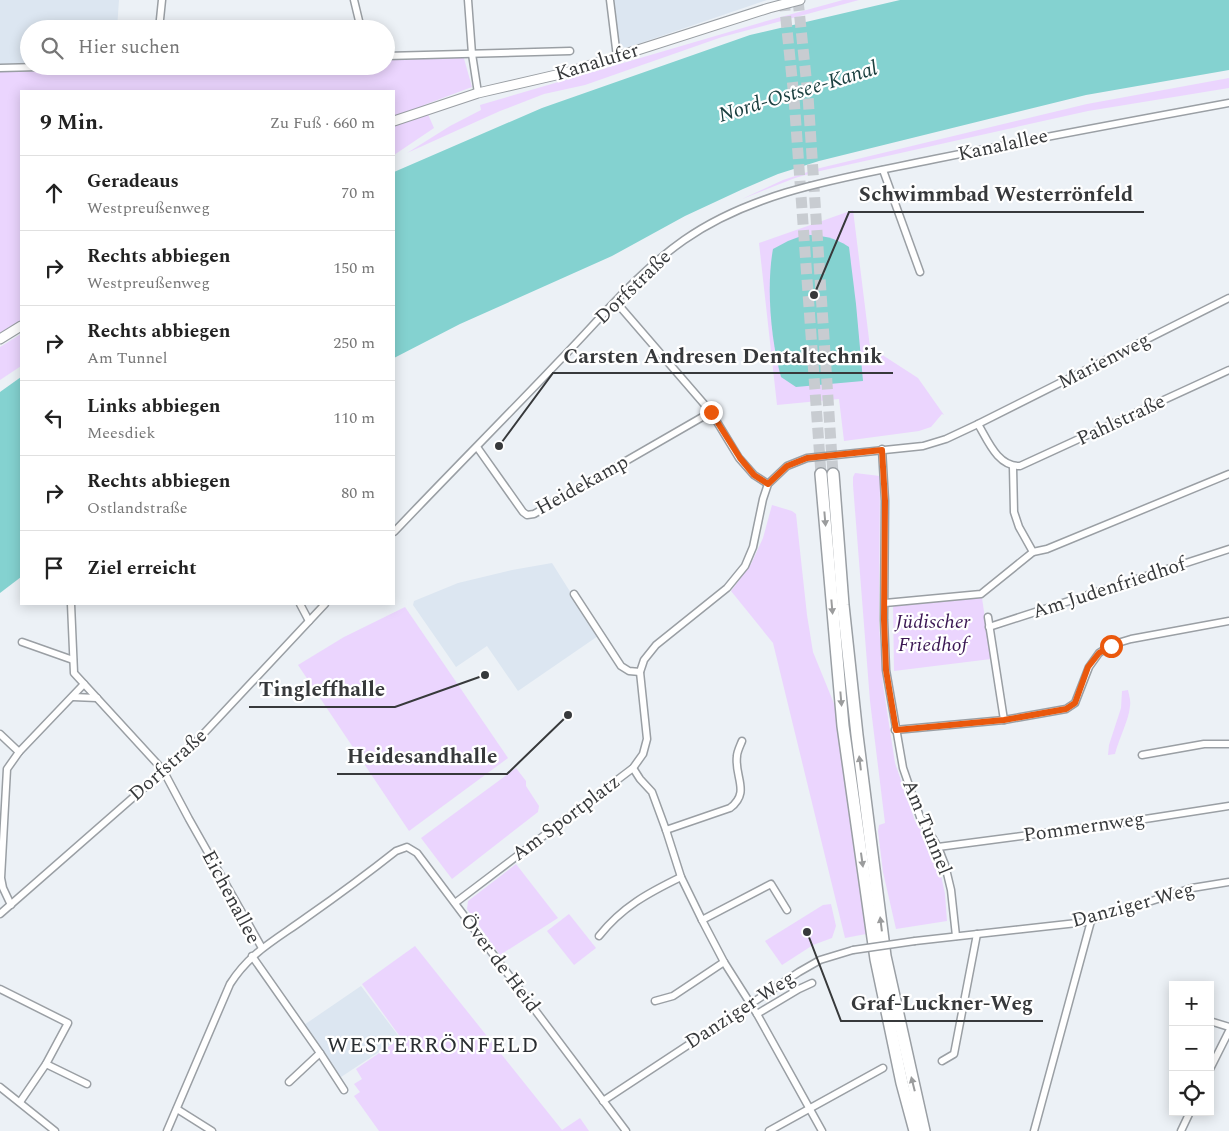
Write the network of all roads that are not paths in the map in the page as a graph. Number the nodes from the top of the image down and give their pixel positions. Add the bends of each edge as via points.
1 (162, 0) edge
2 (354, 0) edge
3 (468, 0) edge
4 (610, 0) edge
5 (800, 0) edge
6 (160, 20) edge
7 (359, 20) edge
8 (570, 51) dead end
9 (472, 54) junction
10 (395, 56) edge
11 (617, 57) junction
12 (20, 67) edge
13 (0, 68) edge
14 (478, 93) junction
15 (1229, 103) edge
16 (395, 122) edge
17 (883, 170) junction
18 (920, 272) dead end
19 (1229, 298) edge
20 (616, 302) junction
21 (20, 327) edge
22 (0, 339) edge
23 (1229, 370) edge
24 (711, 412) junction
25 (978, 424) junction
26 (477, 447) junction
27 (882, 450) junction
28 (1013, 467) junction
29 (1229, 474) edge
30 (768, 484) junction
31 (395, 531) edge
32 (1229, 548) edge
33 (1033, 552) junction
34 (574, 594) dead end
35 (885, 603) junction
36 (71, 605) edge
37 (300, 605) edge
38 (324, 605) edge
39 (988, 616) dead end
40 (308, 621) junction
41 (1229, 621) edge
42 (989, 627) junction
43 (22, 642) dead end
44 (73, 660) junction
45 (640, 672) junction
46 (84, 684) junction
47 (74, 697) junction
48 (97, 698) junction
49 (1004, 720) junction
50 (896, 730) junction
51 (0, 734) edge
52 (742, 741) dead end
53 (1229, 744) edge
54 (20, 752) junction
55 (1142, 755) dead end
56 (633, 768) junction
57 (163, 770) junction
58 (3, 797) edge
59 (1229, 806) edge
60 (666, 830) junction
61 (938, 847) junction
62 (681, 877) junction
63 (1229, 882) edge
64 (455, 903) junction
65 (11, 905) junction
66 (787, 910) dead end
67 (0, 914) edge
68 (702, 920) junction
69 (1091, 921) junction
70 (977, 934) junction
71 (599, 936) dead end
72 (956, 936) junction
73 (262, 948) junction
74 (252, 956) junction
75 (724, 962) junction
76 (812, 983) dead end
77 (0, 989) edge
78 (656, 1001) dead end
79 (750, 1003) junction
80 (757, 1014) junction
81 (1214, 1023) edge
82 (1229, 1027) edge
83 (1229, 1031) edge
84 (320, 1053) junction
85 (942, 1061) dead end
86 (1214, 1061) edge
87 (46, 1064) junction
88 (883, 1068) dead end
89 (290, 1082) dead end
90 (87, 1084) dead end
91 (0, 1087) edge
92 (344, 1090) dead end
93 (603, 1101) junction
94 (20, 1102) junction
95 (810, 1108) junction
96 (177, 1109) junction
97 (1188, 1116) edge
98 (55, 1131) edge
99 (167, 1131) edge
100 (212, 1131) edge
101 (626, 1131) edge
102 (769, 1131) edge
103 (822, 1131) edge
104 (915, 1131) edge
105 (924, 1131) edge
106 (1034, 1131) edge
107 (1181, 1131) edge

1 - 6 street
2 - 7 street
3 - 9 street
4 - 11 street
5 - 11 street, Kanalufer
8 - 9 street
9 - 10 street
9 - 14 street
11 - 14 street, Kanalufer
12 - 13 street
14 - 16 street, Kanalufer
15 - 17 street, Kanalallee
17 - 18 street
17 - 20 street, Dorfstraße via 788,192 737,210 686,239 645,270
19 - 25 street, Marienweg
20 - 24 street
20 - 26 street, Dorfstraße
21 - 22 street
23 - 28 street, Pahlstraße
24 - 26 street, Heidekamp via 534,514 523,512
24 - 30 street via 740,458 754,475
25 - 27 street, Marienweg via 923,446
25 - 28 street via 1003,462
26 - 31 street, Dorfstraße
27 - 30 street, Marienweg via 807,458 787,466
27 - 35 street, Am Tunnel
28 - 33 street via 1014,512
29 - 33 street
30 - 45 street via 753,547 745,566 727,588 656,645 644,660
32 - 42 street, Am Judenfriedhof
33 - 35 street via 981,594
34 - 45 street via 621,666
35 - 50 street, Am Tunnel via 886,670
36 - 44 street
37 - 40 street
38 - 40 street, Dorfstraße
39 - 42 street
40 - 57 street, Dorfstraße via 193,745
41 - 49 street via 1131,639 1111,646 1099,653 1088,667 1075,703 1066,709
42 - 49 street
43 - 44 street
44 - 46 street, Eichenallee via 74,673
45 - 56 street, Am Sportplatz via 647,739 643,754
46 - 47 street
46 - 48 street, Eichenallee
47 - 48 street
47 - 54 street
48 - 57 street, Eichenallee
49 - 50 street
50 - 61 street, Am Tunnel via 912,796
51 - 54 street
52 - 60 street via 736,757 741,794 738,803
53 - 55 street via 1204,744
54 - 58 street via 7,769
56 - 60 street via 652,792
56 - 64 street, Am Sportplatz
57 - 65 street, Dorfstraße
57 - 73 street, Eichenallee
58 - 65 street via 1,878
59 - 61 street, Pommernweg
60 - 62 street
61 - 72 street, Am Tunnel via 951,890
62 - 68 street
62 - 71 street via 647,893 612,920
63 - 69 street, Danziger Weg via 1192,888
64 - 73 street, Över de Heid via 417,853 407,847
64 - 93 street, Över de Heid
65 - 67 street, Dorfstraße
66 - 68 street via 771,884
68 - 75 street
69 - 70 street, Danziger Weg
69 - 106 street
70 - 72 street, Danziger Weg
70 - 85 street via 954,1054
72 - 79 street, Danziger Weg, bridge via 854,950 820,960
73 - 74 street, Eichenallee
74 - 84 street
74 - 96 street, Eichenallee via 230,984
75 - 78 street via 673,996
75 - 79 street
76 - 80 street
77 - 87 street via 68,1023
79 - 80 street
79 - 93 street, Danziger Weg
80 - 95 street
81 - 82 street
83 - 86 street
84 - 89 street
84 - 92 street
87 - 90 street
87 - 94 street
88 - 95 street
91 - 94 street
93 - 101 street, Över de Heid
94 - 98 street
95 - 102 street
95 - 103 street
96 - 99 street, Eichenallee
96 - 100 street
97 - 107 street
105 -> 104 highway via 886,956 827,474 843,726 876,959

